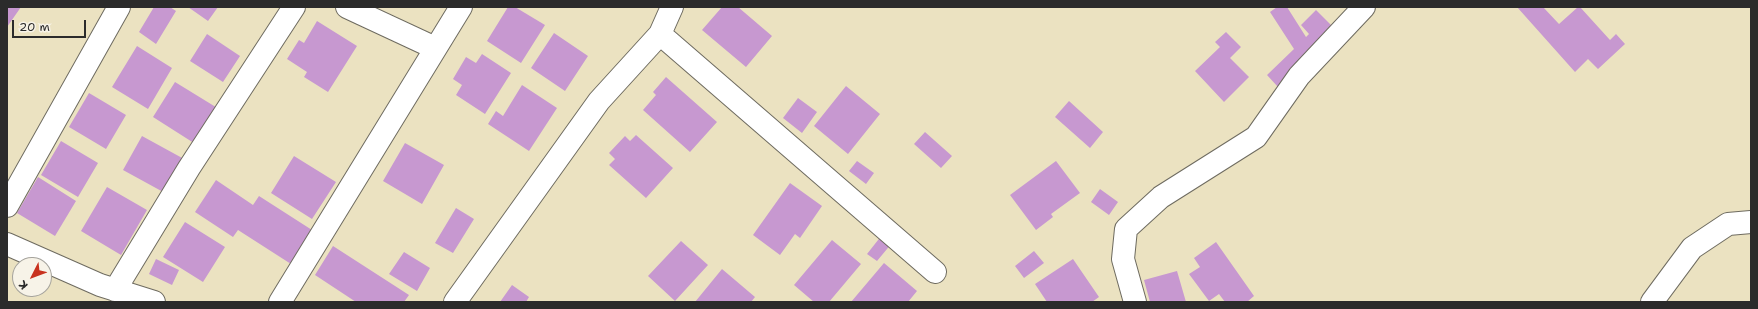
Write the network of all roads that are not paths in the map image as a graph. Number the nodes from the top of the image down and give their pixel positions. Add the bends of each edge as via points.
1 (119, 7) edge
2 (294, 7) edge
3 (347, 7) edge
4 (461, 7) edge
5 (672, 7) edge
6 (1364, 7) edge
7 (660, 34) junction
8 (435, 48) junction
9 (7, 206) edge
10 (1751, 222) edge
11 (7, 244) edge
12 (935, 272) dead end
13 (115, 290) junction
14 (154, 302) edge
15 (280, 302) edge
16 (455, 302) edge
17 (1134, 302) edge
18 (1652, 302) edge

1 - 9 street
2 - 13 street via 189,168
3 - 8 street
4 - 8 street
5 - 7 street
6 - 17 street via 1299,76 1256,137 1161,197 1126,229 1123,260
7 - 12 street
7 - 16 street via 599,102
8 - 15 street
10 - 18 street via 1728,224 1692,248
11 - 13 street
13 - 14 street

